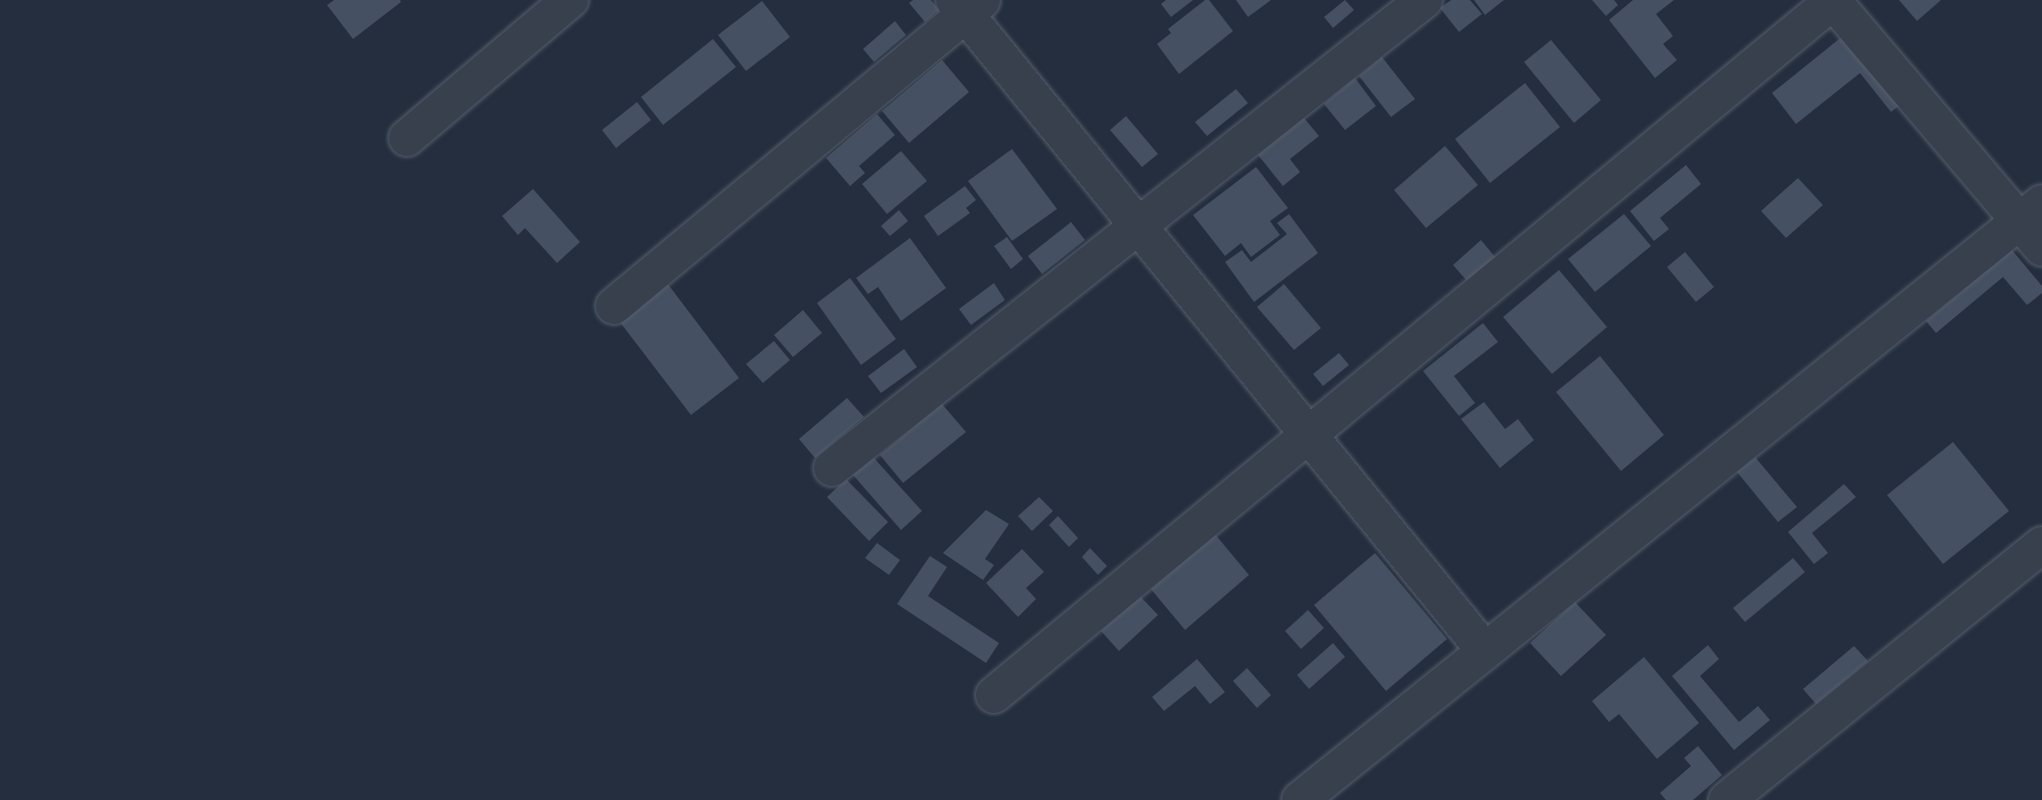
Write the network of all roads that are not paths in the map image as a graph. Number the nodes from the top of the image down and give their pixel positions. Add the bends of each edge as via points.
1 (570, 0) edge
2 (1424, 0) edge
3 (1833, 0) edge
4 (968, 5) edge
5 (407, 138) dead end
6 (2030, 212) edge
7 (1141, 226) junction
8 (2042, 248) edge
9 (614, 306) dead end
10 (1310, 435) junction
11 (832, 468) dead end
12 (2042, 545) edge
13 (1485, 651) junction
14 (994, 695) dead end
15 (1300, 800) edge
16 (1727, 800) edge

1 - 5 street
2 - 7 street
3 - 6 street
3 - 10 street
4 - 7 street
4 - 9 street
6 - 8 street
6 - 13 street
7 - 10 street
7 - 11 street
10 - 13 street
10 - 14 street
12 - 16 street
13 - 15 street

